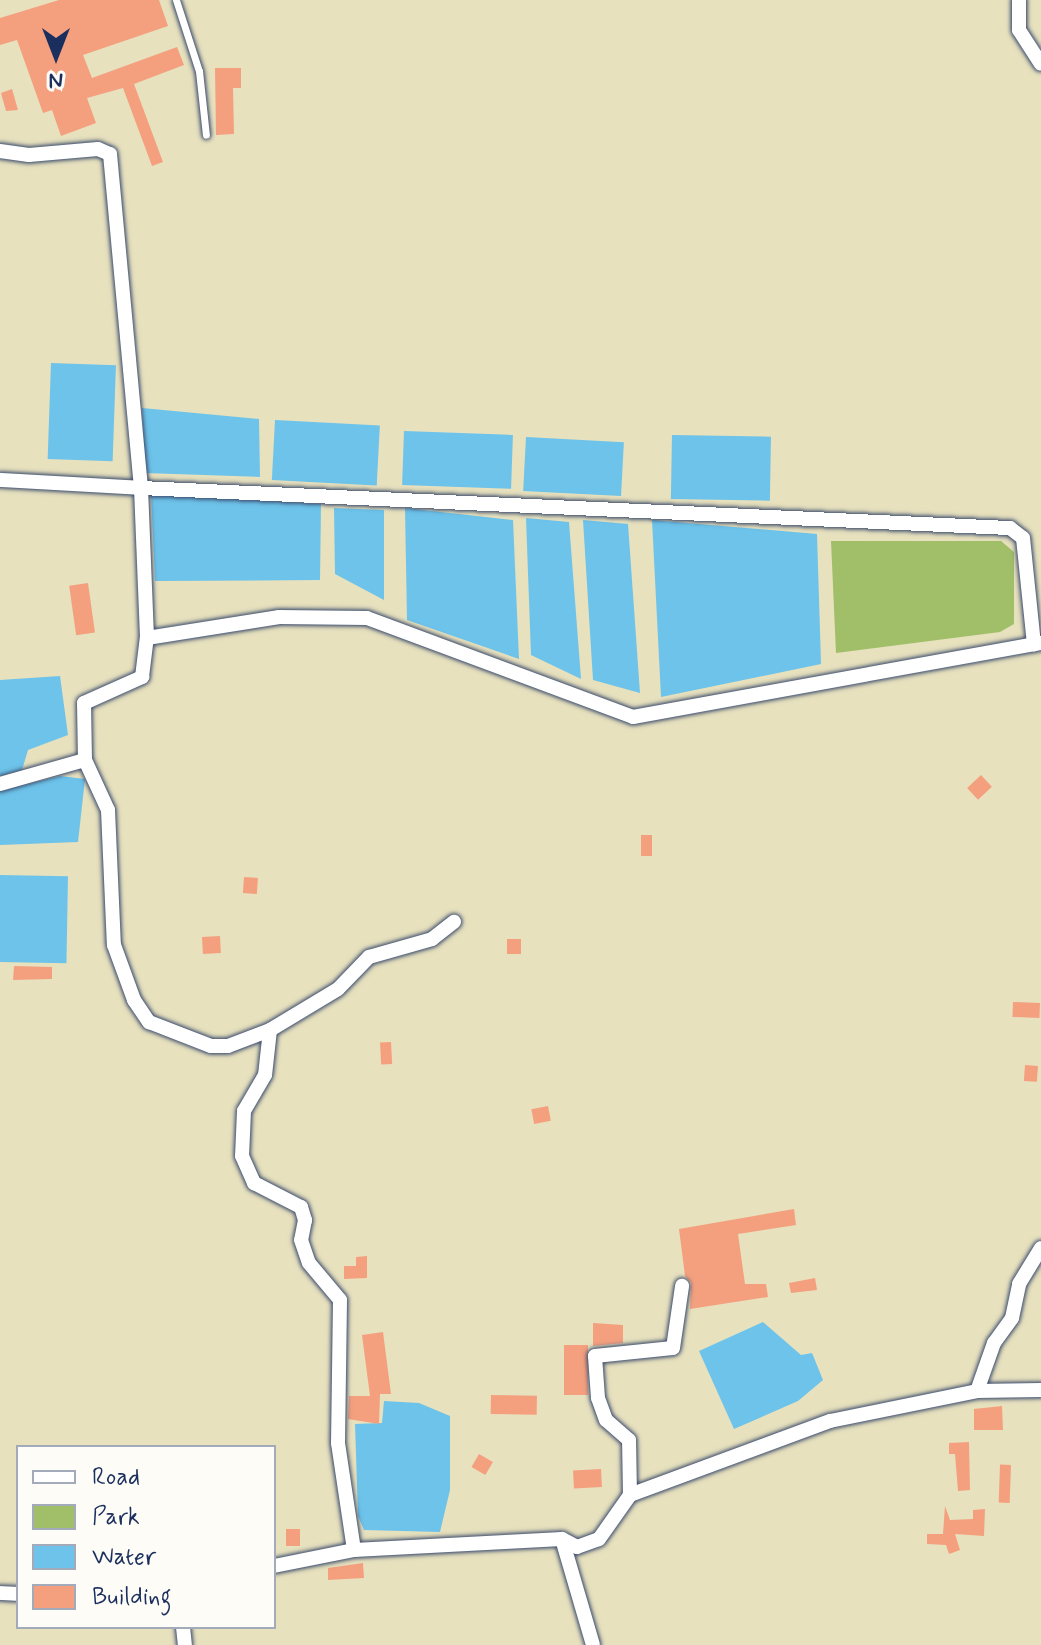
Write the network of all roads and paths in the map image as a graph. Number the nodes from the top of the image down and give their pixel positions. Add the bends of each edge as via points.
1 (176, 0) edge
2 (1019, 0) edge
3 (1041, 64) edge
4 (206, 135) dead end
5 (0, 151) edge
6 (0, 480) edge
7 (141, 488) junction
8 (147, 638) junction
9 (1037, 644) edge
10 (85, 760) junction
11 (0, 784) edge
12 (454, 922) dead end
13 (270, 1030) junction
14 (1041, 1248) edge
15 (682, 1286) dead end
16 (1041, 1390) edge
17 (977, 1391) junction
18 (630, 1495) junction
19 (562, 1539) junction
20 (354, 1550) junction
21 (276, 1566) edge
22 (593, 1645) edge

1 - 4 lane via 199,71
2 - 3 street via 1019,30
5 - 7 street via 29,155 98,149 110,154
6 - 7 street
7 - 8 street
7 - 9 street via 1010,528 1023,538
8 - 9 street via 279,617 367,618 633,717
8 - 10 street via 142,677 84,703
10 - 11 street
10 - 13 street via 108,810 114,945 134,1000 149,1022 211,1046 228,1046
12 - 13 street via 432,939 369,957 338,989
13 - 20 street via 265,1075 244,1111 242,1156 254,1183 301,1207 301,1240 309,1263 340,1300 337,1431 342,1499
14 - 17 street via 1019,1284 1012,1318 994,1343
15 - 18 street via 673,1348 595,1356 598,1398 606,1420 629,1440
16 - 17 street
17 - 18 street via 830,1421
18 - 19 street via 599,1539 577,1547
19 - 20 street
19 - 22 street
20 - 21 street

